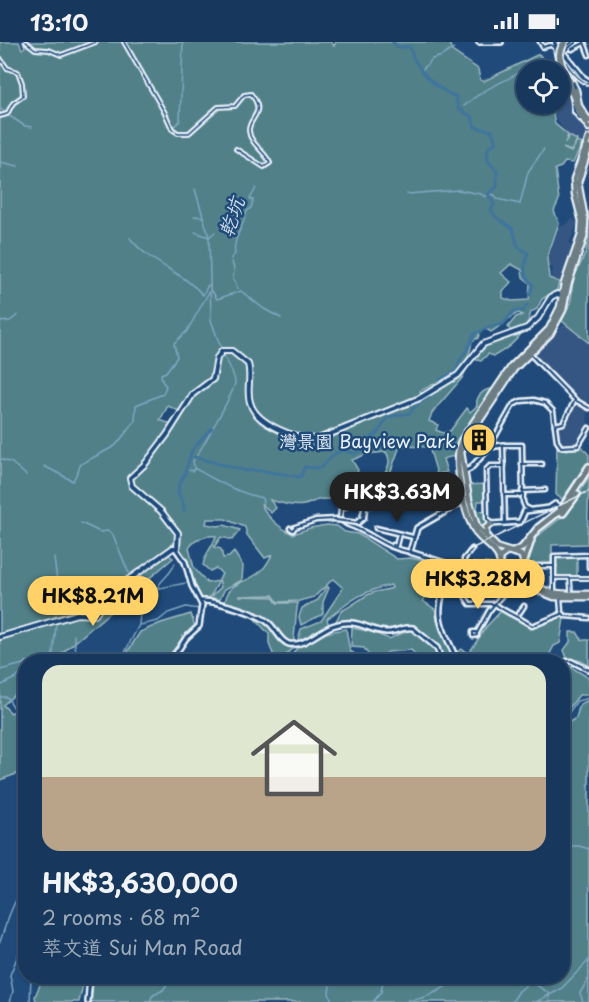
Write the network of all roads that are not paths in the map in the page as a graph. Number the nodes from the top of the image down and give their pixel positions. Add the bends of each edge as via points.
1 (26, 42) edge
2 (96, 42) edge
3 (124, 42) edge
4 (479, 42) edge
5 (501, 42) edge
6 (540, 42) edge
7 (570, 42) edge
8 (584, 43) edge
9 (555, 44) edge
10 (572, 49) dead end
11 (562, 52) junction
12 (589, 52) edge
13 (0, 58) edge
14 (557, 58) junction
15 (589, 82) edge
16 (574, 94) junction
17 (0, 116) edge
18 (587, 122) edge
19 (589, 128) edge
20 (589, 138) edge
21 (589, 148) edge
22 (236, 149) dead end
23 (588, 207) edge
24 (581, 210) junction
25 (564, 296) junction
26 (528, 352) junction
27 (575, 400) junction
28 (589, 408) edge
29 (555, 425) junction
30 (589, 428) edge
31 (503, 445) junction
32 (490, 447) junction
33 (522, 464) junction
34 (542, 464) dead end
35 (504, 466) junction
36 (589, 469) edge
37 (461, 471) junction
38 (545, 490) dead end
39 (523, 493) junction
40 (504, 495) junction
41 (467, 500) junction
42 (398, 501) dead end
43 (365, 504) junction
44 (531, 510) junction
45 (556, 515) junction
46 (505, 523) junction
47 (491, 524) junction
48 (296, 527) dead end
49 (376, 528) dead end
50 (399, 534) junction
51 (413, 537) junction
52 (486, 537) junction
53 (395, 545) dead end
54 (175, 547) junction
55 (472, 549) dead end
56 (410, 552) junction
57 (510, 552) junction
58 (589, 556) edge
59 (499, 559) junction
60 (524, 562) junction
61 (451, 565) junction
62 (464, 566) junction
63 (476, 566) junction
64 (533, 566) dead end
65 (554, 566) junction
66 (589, 567) edge
67 (491, 570) junction
68 (476, 571) junction
69 (507, 571) junction
70 (515, 572) junction
71 (554, 578) junction
72 (570, 578) junction
73 (589, 578) edge
74 (444, 587) junction
75 (465, 587) junction
76 (571, 592) dead end
77 (554, 593) junction
78 (561, 596) junction
79 (589, 596) edge
80 (201, 601) junction
81 (495, 604) junction
82 (524, 606) dead end
83 (562, 614) junction
84 (518, 615) junction
85 (589, 618) edge
86 (477, 633) dead end
87 (0, 637) edge
88 (175, 654) edge
89 (440, 654) edge
90 (454, 654) edge
91 (570, 661) edge
92 (589, 670) edge
93 (89, 984) edge
94 (88, 1002) edge

1 - 2 street via 61,56
3 - 22 street via 176,133 190,133 216,108 235,106 244,95 251,94 257,111 249,126 250,136 270,164 264,167
4 - 5 street
6 - 9 street via 543,47
7 - 11 street
7 - 16 highway, bridge via 559,57
8 - 10 street
8 - 12 street
9 - 11 main road
9 - 14 main road
11 - 14 main road
11 - 15 street via 582,80
11 - 16 main road
13 - 17 street via 18,72 23,96
14 - 16 main road
16 - 18 main road
18 - 19 main road
20 - 24 main road via 574,176
21 - 24 main road via 578,177
23 - 24 street
24 - 25 main road via 584,237
25 - 26 main road via 563,310 553,330
25 - 54 main road via 551,297 537,320 527,328 483,344 450,381 412,402 318,439 273,427 259,419 250,403 248,364 232,351 220,352 213,379 193,394 167,435 130,479 133,487 177,531
26 - 27 street
26 - 37 main road via 465,443
27 - 28 street
27 - 29 street via 563,422
29 - 30 street via 557,443 564,448 578,446
29 - 32 street via 554,413 547,404 519,401 510,408
31 - 32 street
31 - 33 street via 522,445
31 - 35 street
32 - 37 street via 471,468
33 - 34 street
33 - 39 street
35 - 40 street
35 - 47 street via 490,466 486,470 487,519
36 - 45 highway
36 - 60 highway via 567,509 533,537
37 - 41 main road
38 - 39 street
39 - 40 street
39 - 44 street via 524,505
40 - 46 street
41 - 51 street via 420,525
41 - 52 main road
41 - 59 main road via 475,531
42 - 43 street
43 - 48 street, bridge via 358,522 316,520
43 - 56 street via 350,505 340,512 343,522 381,543
44 - 45 street via 556,504 560,508
44 - 46 street via 524,512 522,520
45 - 57 highway via 535,531 522,548
46 - 47 street
47 - 52 main road via 485,530
49 - 50 street
50 - 51 street
50 - 53 street
51 - 56 street
52 - 57 main road
54 - 80 street
54 - 87 main road via 111,592 94,616 77,614
55 - 62 street
56 - 61 street
57 - 59 main road
57 - 60 main road via 520,554
58 - 65 street via 554,557
58 - 66 street
59 - 67 street
59 - 69 main road
60 - 70 main road
60 - 77 main road via 530,580
61 - 62 street
61 - 68 street via 454,569
61 - 74 street
62 - 63 street
63 - 67 street
63 - 68 street
64 - 65 street
65 - 71 street
67 - 68 street
67 - 69 street
69 - 70 main road
70 - 78 main road via 539,591
71 - 72 street
71 - 77 street
72 - 73 street
72 - 76 street
74 - 75 street
74 - 90 street via 439,619
75 - 81 street via 470,604
75 - 81 street via 496,586 502,595
77 - 78 main road
78 - 79 main road
78 - 83 street
80 - 88 street via 199,626
80 - 89 street via 222,602 266,621 283,641 291,644 330,627 363,624 387,632 413,628
81 - 84 street via 509,615
81 - 86 street
82 - 84 street
83 - 84 street via 534,626
83 - 85 street
91 - 92 street
93 - 94 street

